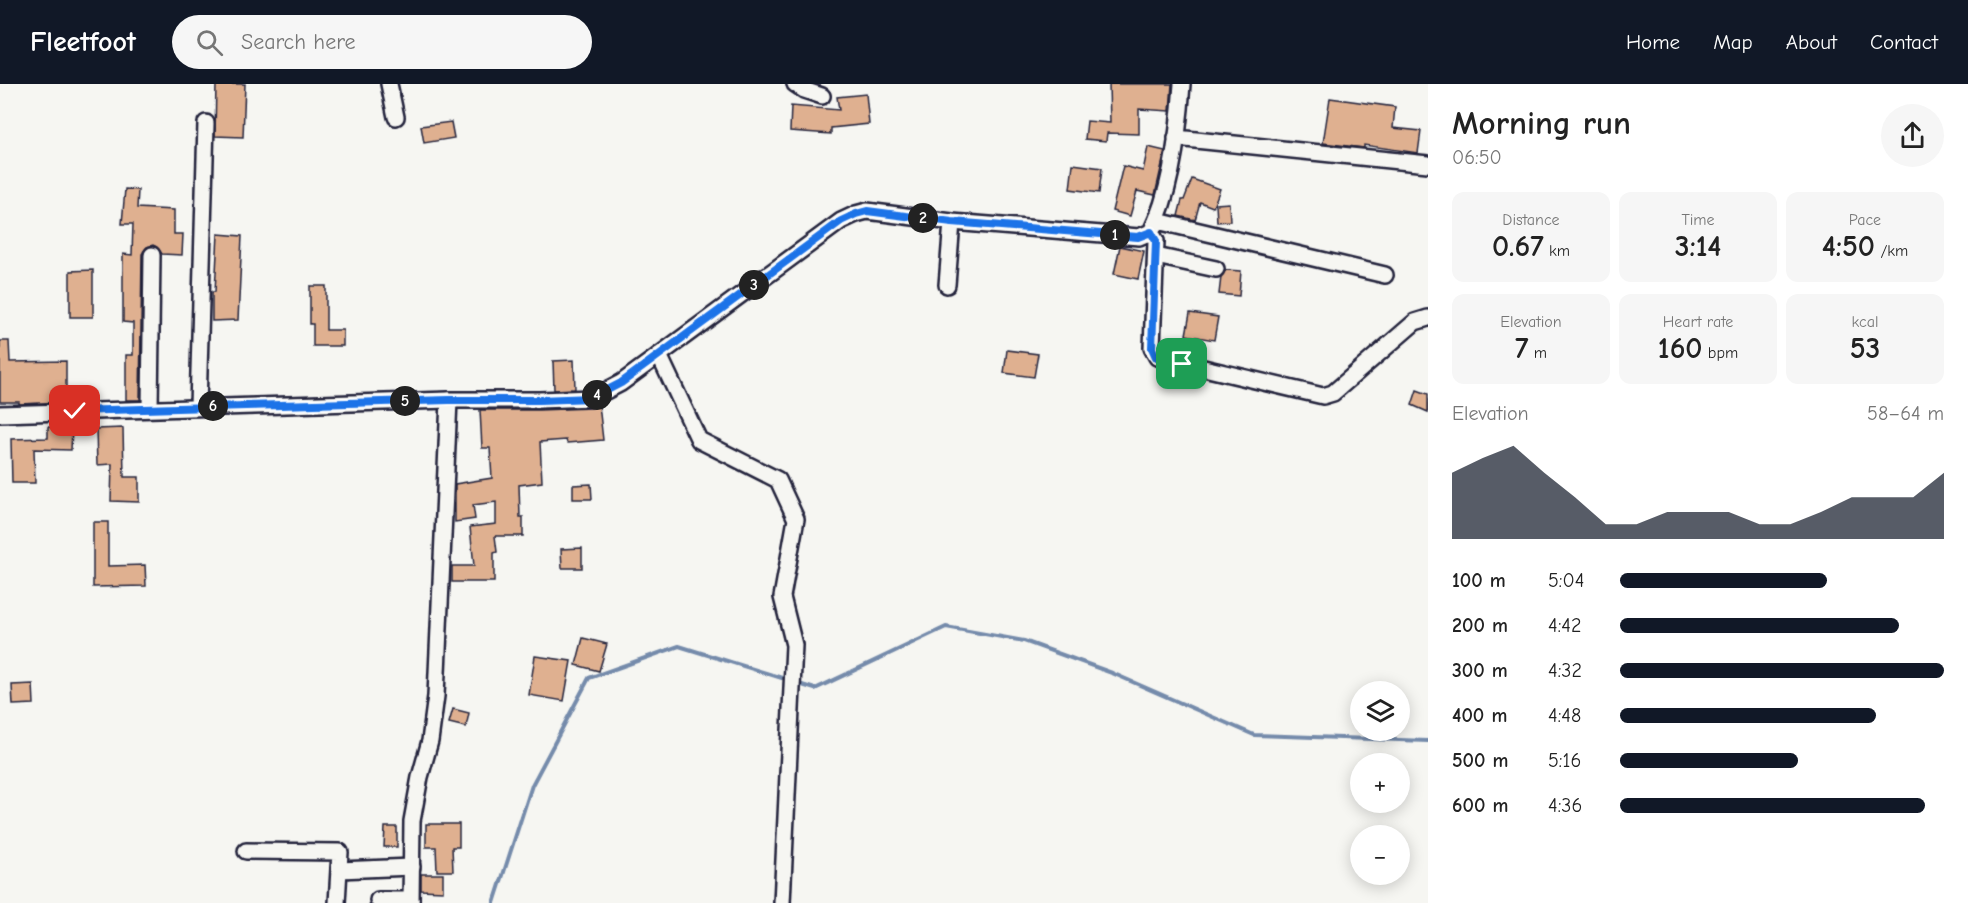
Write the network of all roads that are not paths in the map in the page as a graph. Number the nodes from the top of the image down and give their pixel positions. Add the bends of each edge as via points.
1 (389, 84) edge
2 (795, 84) edge
3 (1182, 84) edge
4 (822, 96) dead end
5 (396, 117) dead end
6 (206, 123) dead end
7 (1176, 138) junction
8 (1428, 164) edge
9 (952, 222) junction
10 (1154, 226) junction
11 (152, 255) dead end
12 (1156, 256) junction
13 (1216, 269) dead end
14 (1385, 275) dead end
15 (947, 285) dead end
16 (1428, 318) edge
17 (659, 355) junction
18 (449, 400) junction
19 (198, 407) junction
20 (150, 408) junction
21 (0, 414) edge
22 (246, 851) dead end
23 (412, 867) junction
24 (339, 870) junction
25 (378, 900) dead end
26 (411, 902) edge
27 (337, 903) edge
28 (782, 903) edge

1 - 5 street
2 - 4 street
3 - 7 street
6 - 19 street
7 - 8 street
7 - 10 street
9 - 10 street via 1138,237
9 - 15 street
9 - 17 street via 867,211 856,214 841,221
10 - 12 street
10 - 14 street
11 - 20 street
12 - 13 street
12 - 16 street via 1152,348 1156,357 1323,396 1333,393 1414,322
17 - 18 street via 621,383 592,398
17 - 28 street via 699,440 778,480 796,519 782,597 794,645
18 - 19 street
18 - 23 street via 435,696 430,741 412,821
19 - 20 street
20 - 21 street
22 - 24 street via 340,852
23 - 24 street
23 - 26 street
24 - 27 street
25 - 26 street

